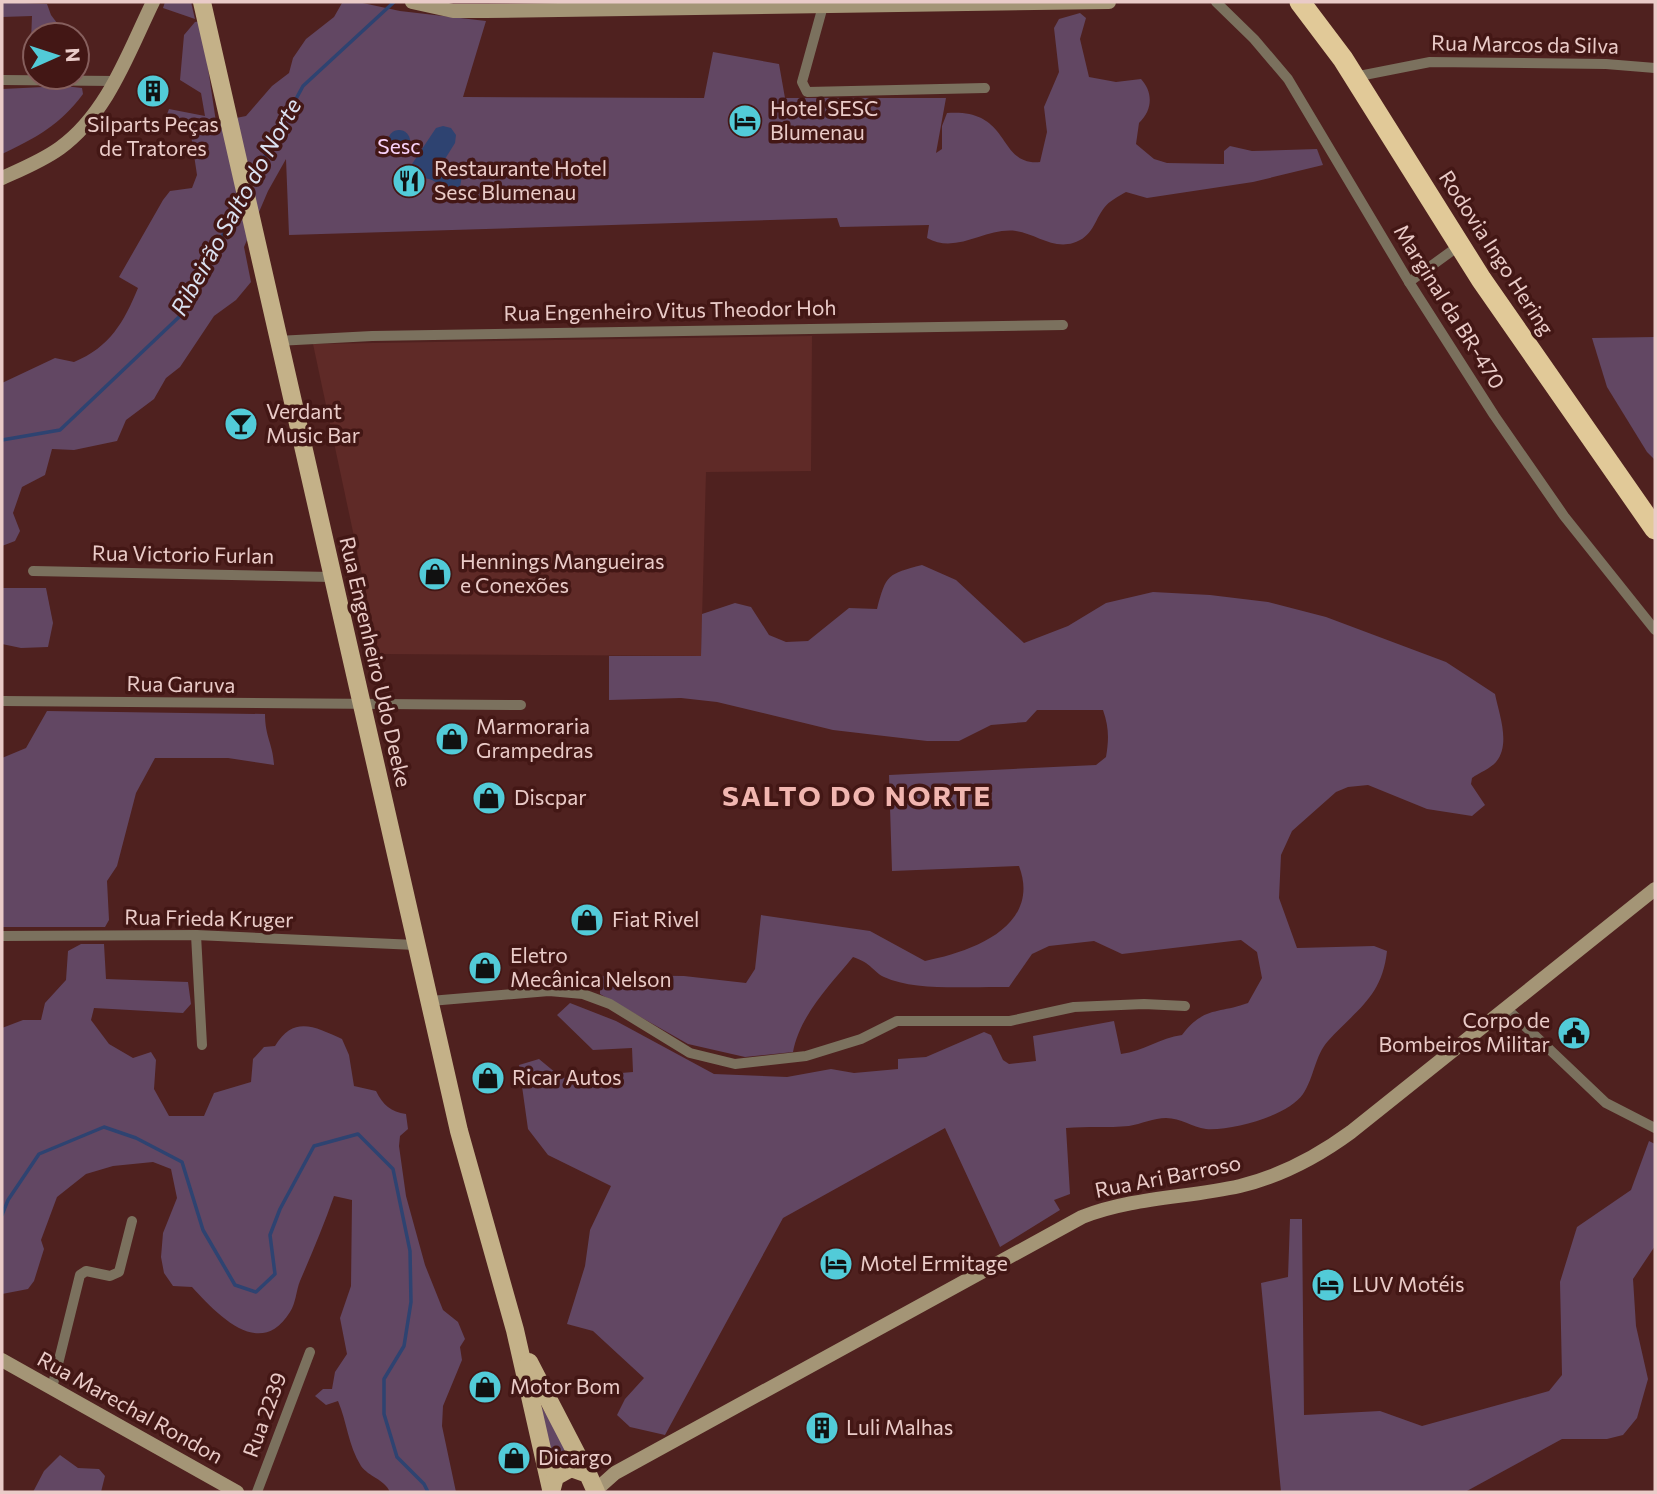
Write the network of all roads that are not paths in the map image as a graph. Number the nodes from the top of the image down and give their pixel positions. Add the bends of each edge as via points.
1 (153, 2) edge
2 (202, 2) edge
3 (412, 2) edge
4 (1109, 2) edge
5 (1216, 2) edge
6 (1300, 2) edge
7 (824, 6) junction
8 (1655, 68) edge
9 (1354, 77) junction
10 (2, 80) edge
11 (115, 81) junction
12 (985, 89) dead end
13 (2, 178) edge
14 (1461, 244) junction
15 (1409, 282) junction
16 (1063, 325) dead end
17 (278, 341) junction
18 (1655, 529) edge
19 (33, 571) dead end
20 (332, 577) junction
21 (1655, 631) edge
22 (2, 701) edge
23 (360, 704) junction
24 (521, 705) dead end
25 (1655, 890) edge
26 (196, 935) junction
27 (2, 936) edge
28 (416, 944) junction
29 (429, 1001) junction
30 (1185, 1006) dead end
31 (1506, 1009) junction
32 (202, 1045) dead end
33 (1655, 1128) edge
34 (132, 1221) dead end
35 (515, 1330) junction
36 (310, 1352) dead end
37 (2, 1360) edge
38 (52, 1388) junction
39 (592, 1483) edge
40 (551, 1491) edge
41 (237, 1492) edge
42 (257, 1492) edge

1 - 11 street
2 - 17 main road, Rua Engenheiro Udo Deeke
3 - 7 street via 486,11
4 - 7 street
5 - 15 street, Marginal da BR-470 via 1288,79
6 - 9 highway, Rodovia Ingo Hering
7 - 12 street via 802,82 807,92
8 - 9 street, Rua Marcos da Silva via 1430,62
9 - 14 highway, Rodovia Ingo Hering
10 - 11 street
11 - 13 street via 88,122 62,147
14 - 15 street
14 - 18 highway, Rodovia Ingo Hering
15 - 21 street, Marginal da BR-470 via 1564,516
16 - 17 street, Rua Engenheiro Vitus Theodor Hoh
17 - 20 main road, Rua Engenheiro Udo Deeke
19 - 20 street, Rua Victorio Furlan
20 - 23 main road, Rua Engenheiro Udo Deeke
22 - 23 street, Rua Garuva
23 - 24 street, Rua Garuva
23 - 28 main road, Rua Engenheiro Udo Deeke
25 - 31 street, Rua Ari Barroso
26 - 27 street, Rua Frieda Kruger
26 - 28 street, Rua Frieda Kruger
26 - 32 street
28 - 29 main road, Rua Engenheiro Udo Deeke
29 - 30 street via 536,992 583,994 610,1004 690,1053 735,1064 828,1050 897,1021 1010,1021 1073,1007
29 - 35 main road, Rua Engenheiro Udo Deeke via 459,1132
31 - 33 street via 1606,1103
31 - 39 street, Rua Ari Barroso via 1314,1158 1238,1186 1111,1206 1082,1217
34 - 38 street via 119,1272 110,1276 86,1271 80,1275
35 - 39 main road, Rua Engenheiro Udo Deeke
35 - 40 main road, Rua Engenheiro Udo Deeke
36 - 42 street, Rua 2239
37 - 38 street, Rua Marechal Rondon
38 - 41 street, Rua Marechal Rondon
39 - 40 main road via 572,1468 560,1472

